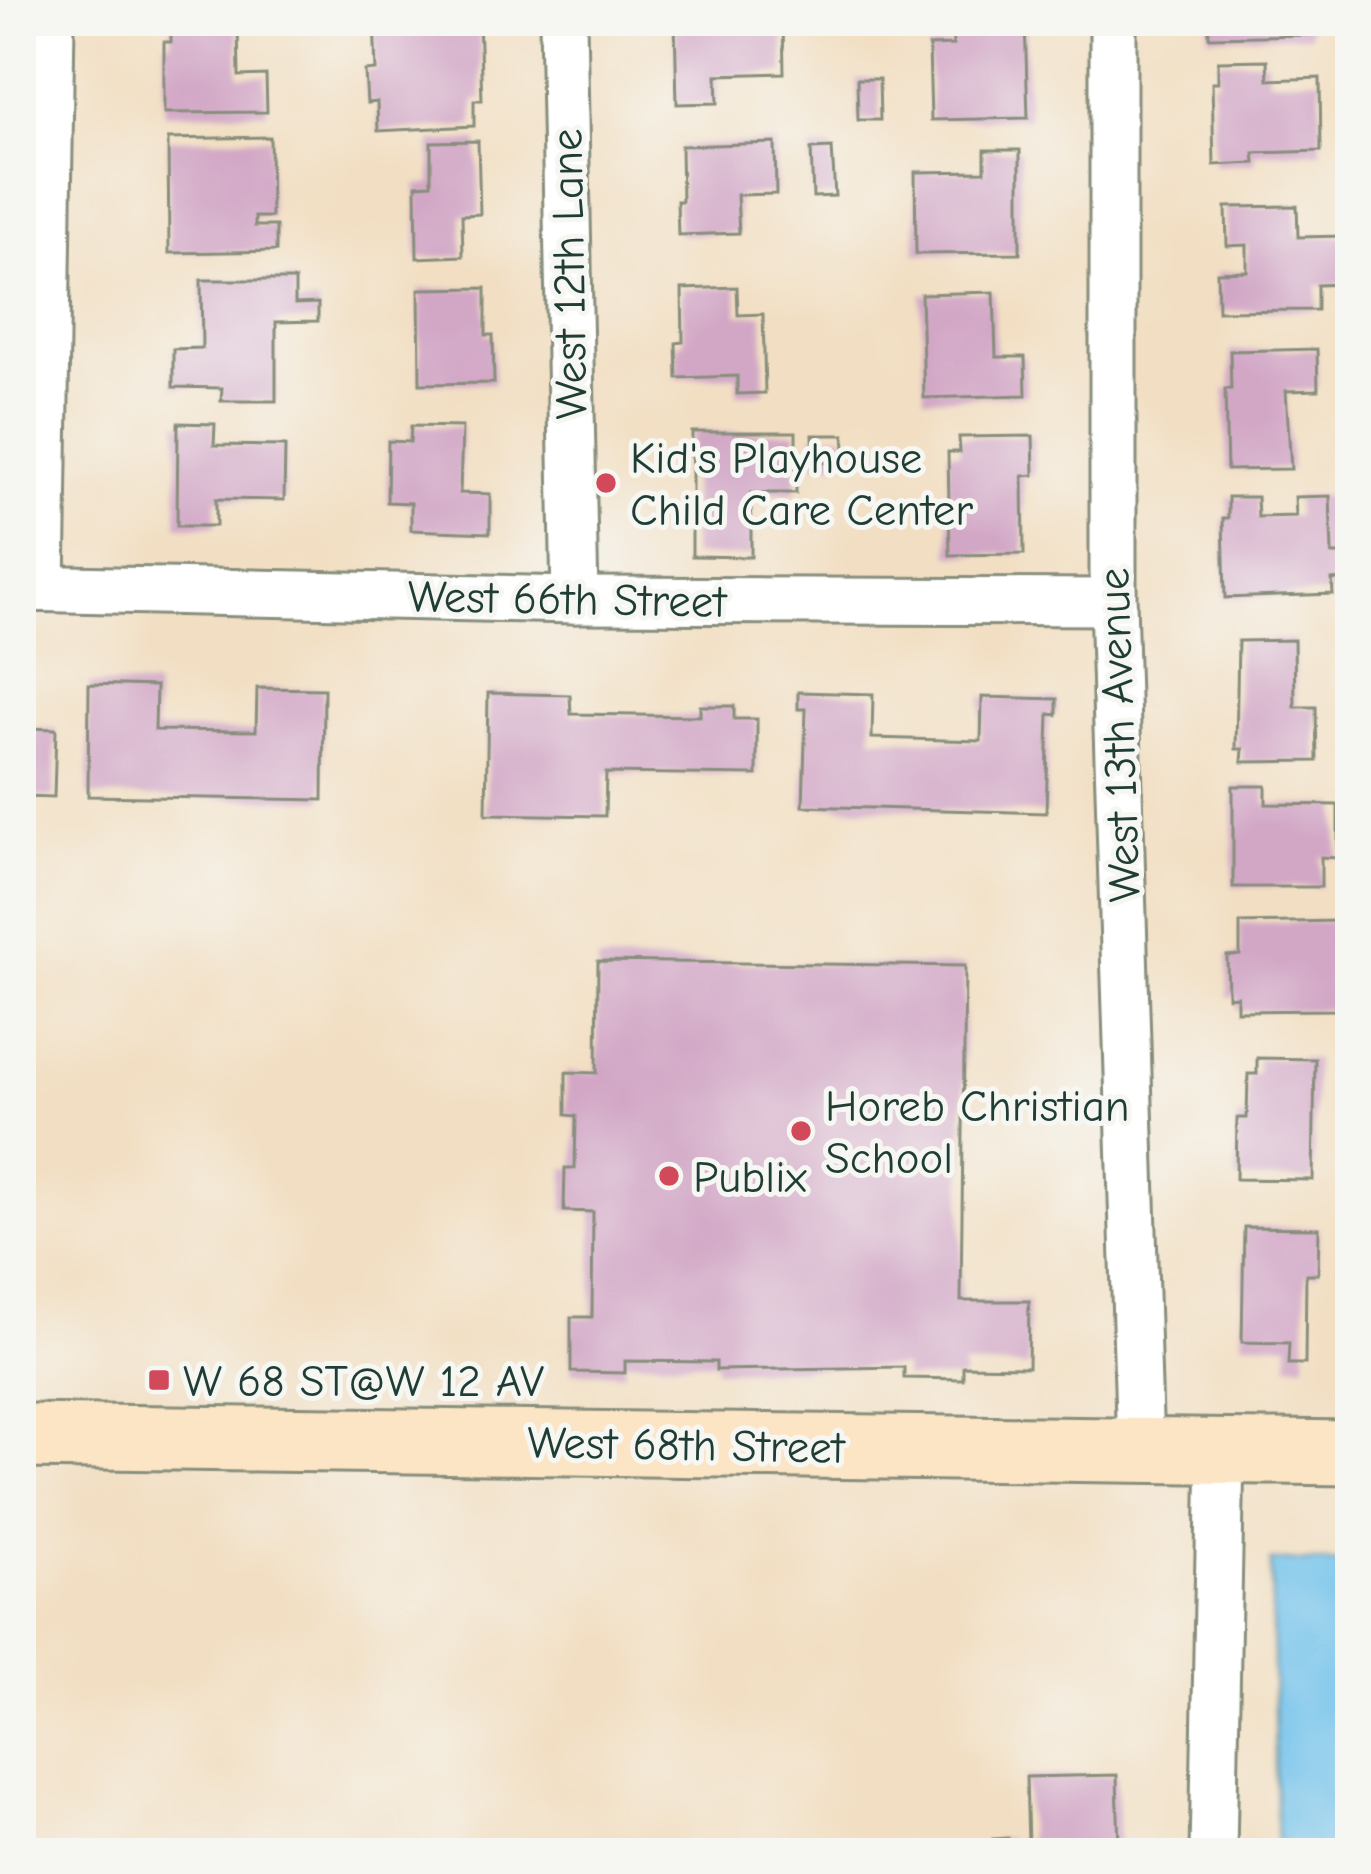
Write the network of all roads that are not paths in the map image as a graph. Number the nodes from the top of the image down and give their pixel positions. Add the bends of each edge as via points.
1 (51, 21) edge
2 (563, 21) edge
3 (1113, 21) edge
4 (32, 588) edge
5 (575, 600) junction
6 (1113, 602) junction
7 (21, 1436) edge
8 (1140, 1450) junction
9 (1221, 1451) junction
10 (1350, 1453) edge
11 (1213, 1853) edge

1 - 4 street
2 - 5 street, West 12th Lane
3 - 6 street, West 13th Avenue
4 - 5 street, West 66th Street
5 - 6 street, West 66th Street
6 - 8 street, West 13th Avenue
7 - 8 main road, West 68th Street
8 - 9 main road, West 68th Street
9 - 10 main road, West 68th Street
9 - 11 street

